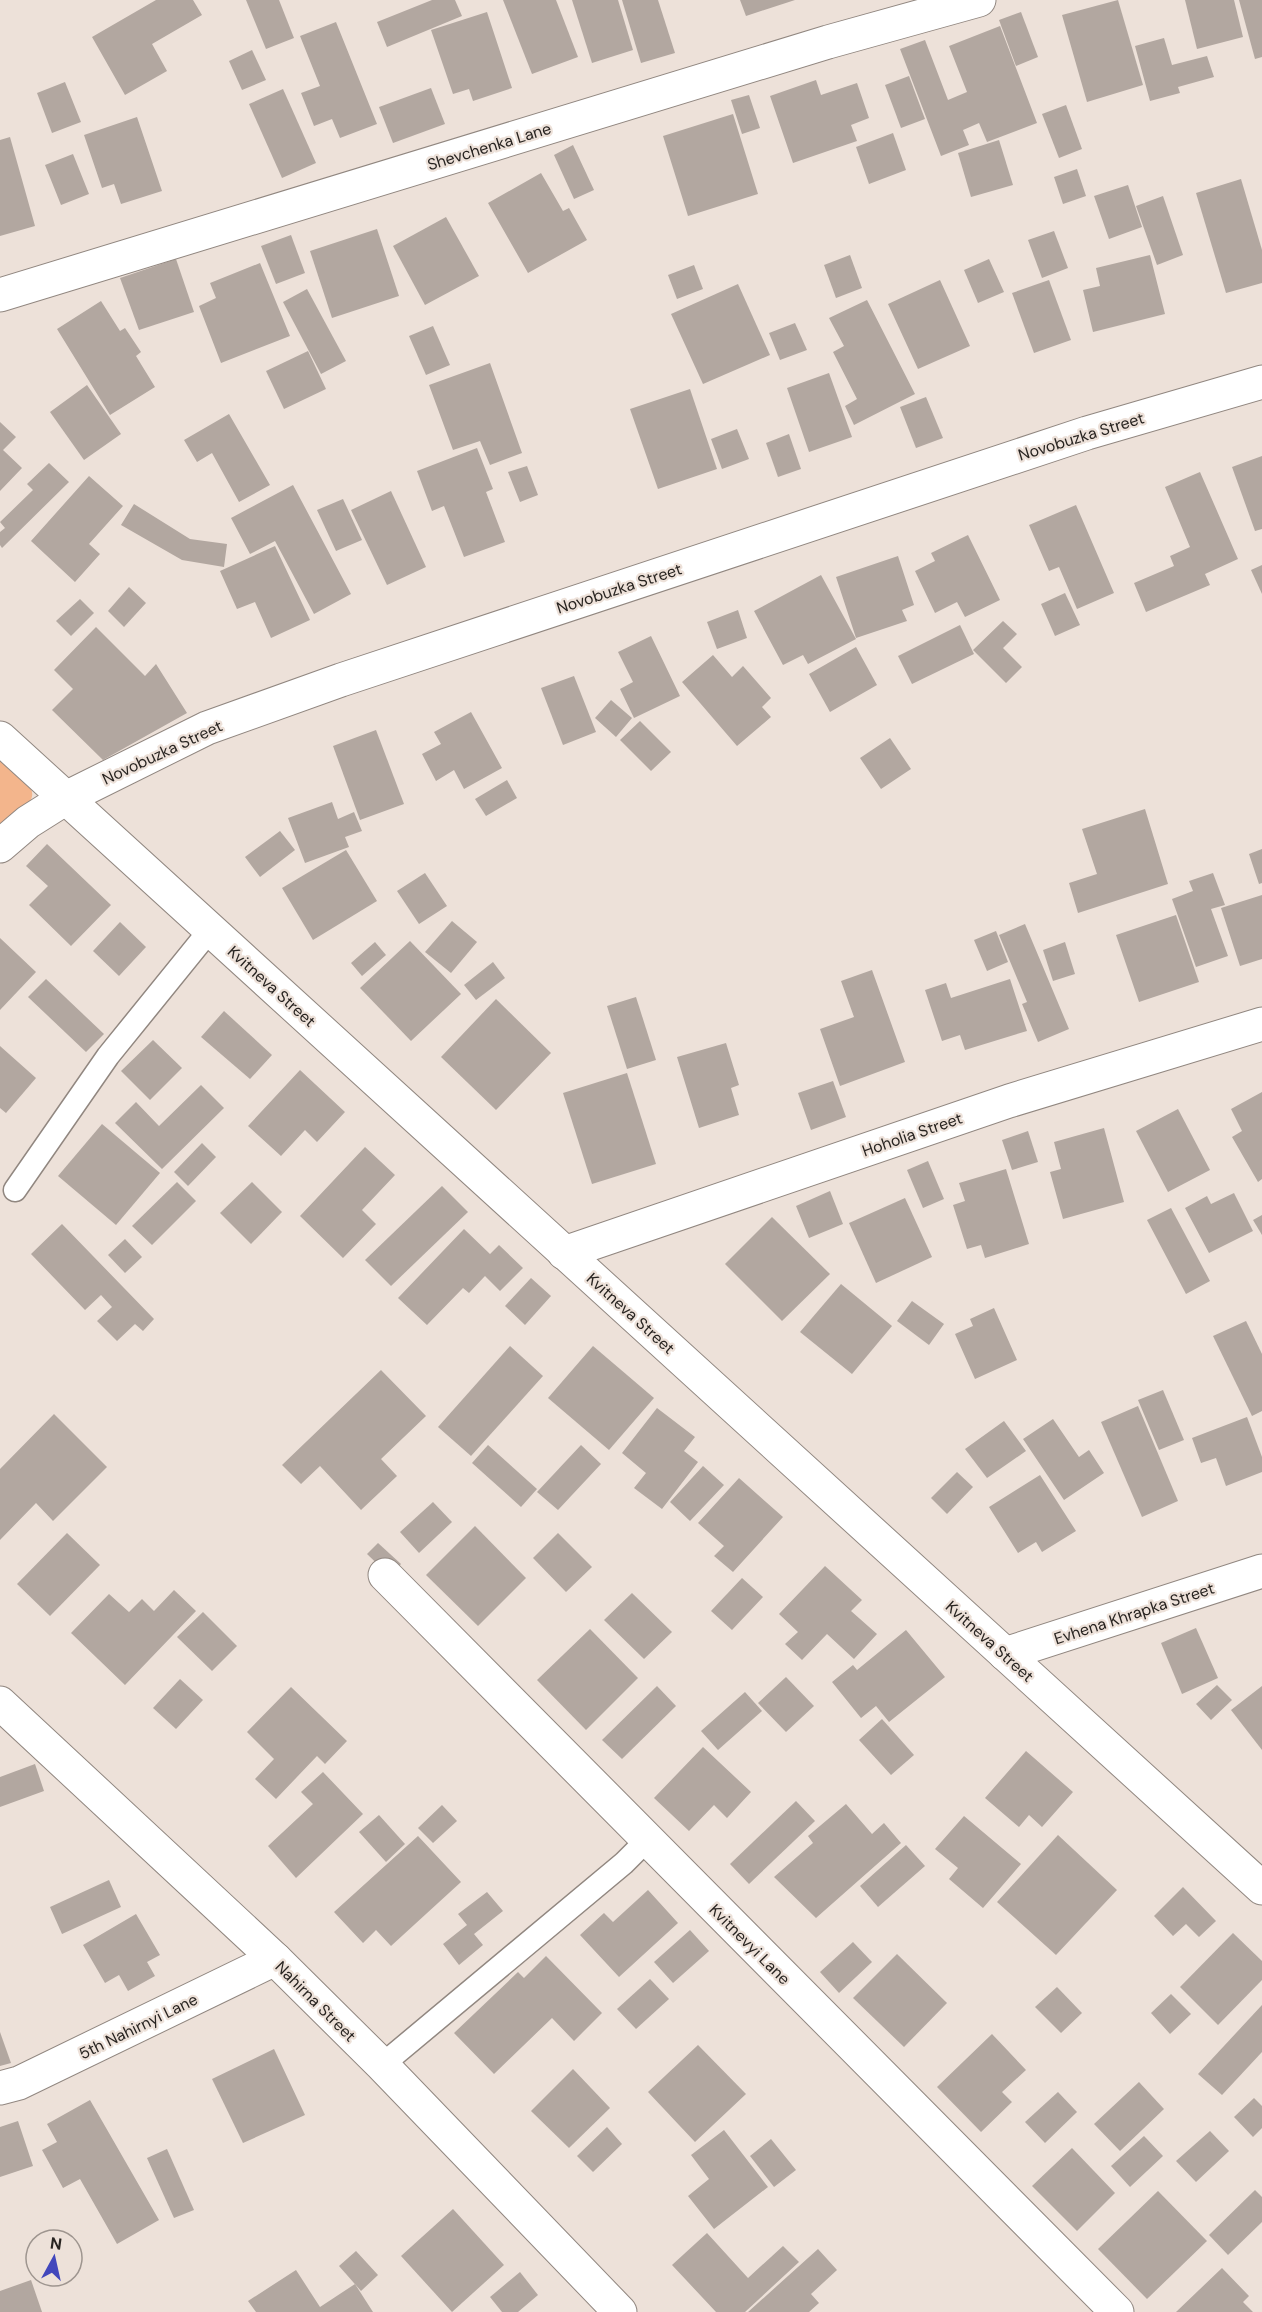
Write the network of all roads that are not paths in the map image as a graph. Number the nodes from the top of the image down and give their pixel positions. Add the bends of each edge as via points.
1 (979, 0) edge
2 (0, 296) edge
3 (1262, 382) edge
4 (0, 738) edge
5 (66, 798) junction
6 (0, 846) edge
7 (210, 930) junction
8 (1262, 1024) edge
9 (15, 1190) dead end
10 (564, 1253) junction
11 (1262, 1571) edge
12 (385, 1575) dead end
13 (1005, 1654) junction
14 (1, 1706) edge
15 (647, 1840) junction
16 (1262, 1888) edge
17 (275, 1959) junction
18 (382, 2065) junction
19 (0, 2088) edge
20 (620, 2312) edge
21 (1117, 2312) edge

1 - 2 street, Shevchenka Lane via 828,42
3 - 5 street, Novobuzka Street via 1087,433 341,680 207,728
4 - 5 street, Kvitneva Street
5 - 6 street, Novobuzka Street
5 - 7 street, Kvitneva Street
7 - 9 lane via 108,1056
7 - 10 street, Kvitneva Street
8 - 10 street, Hoholia Street via 1009,1101
10 - 13 street, Kvitneva Street
11 - 13 street, Evhena Khrapka Street
12 - 15 street, Kvitnevyi Lane
13 - 16 street, Kvitneva Street
14 - 17 street, Nahirna Street
15 - 18 lane
15 - 21 street, Kvitnevyi Lane
17 - 18 street, Nahirna Street
17 - 19 street, 5th Nahirnyi Lane via 19,2083
18 - 20 street, Nahirna Street

